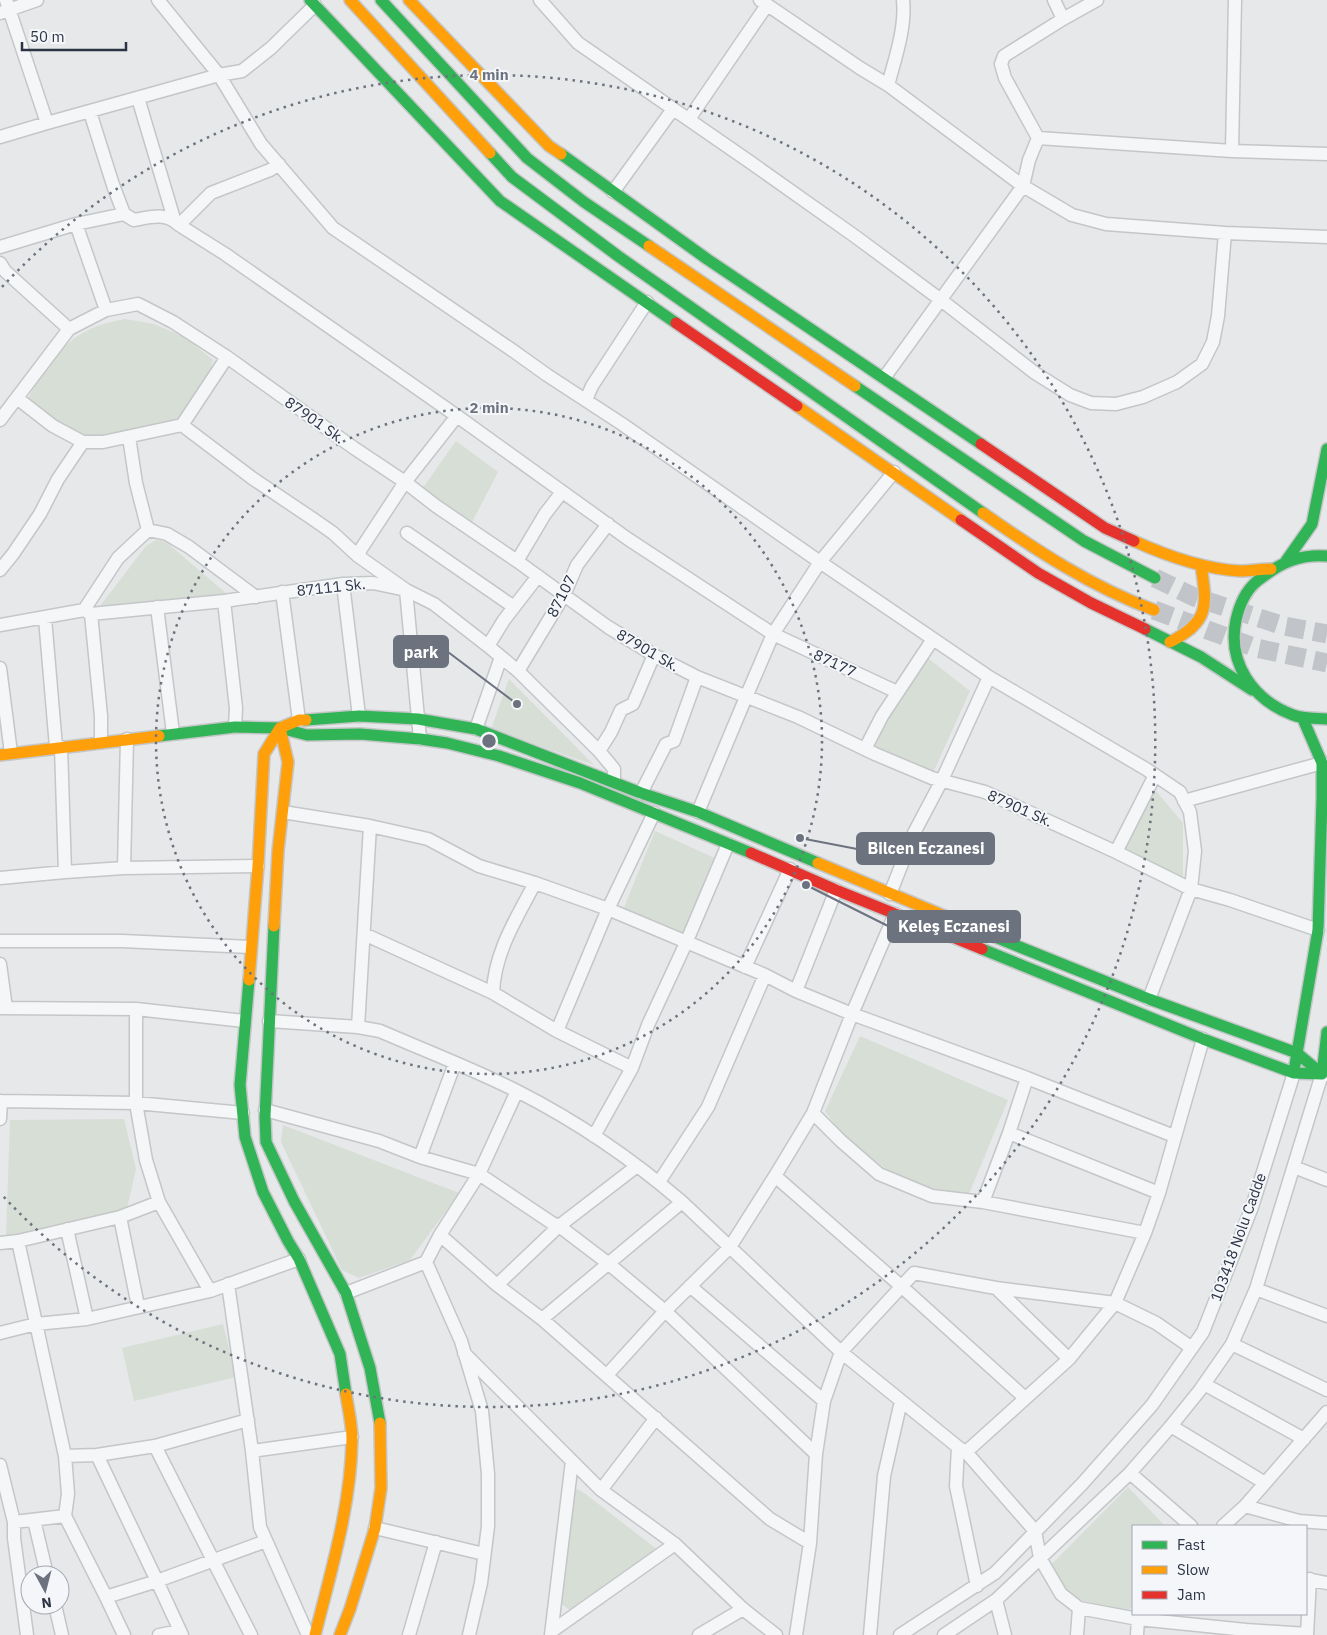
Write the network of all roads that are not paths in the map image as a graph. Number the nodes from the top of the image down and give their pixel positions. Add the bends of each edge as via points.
1 (37, 0) edge
2 (158, 0) edge
3 (350, 0) edge
4 (381, 0) edge
5 (410, 0) edge
6 (540, 0) edge
7 (903, 0) edge
8 (1054, 0) edge
9 (1097, 0) edge
10 (1235, 0) edge
11 (763, 2) edge
12 (312, 3) edge
13 (5, 7) edge
14 (1063, 19) junction
15 (219, 75) junction
16 (888, 85) junction
17 (138, 98) junction
18 (673, 109) junction
19 (90, 112) junction
20 (689, 120) junction
21 (47, 123) junction
22 (0, 137) edge
23 (1038, 138) junction
24 (1232, 151) junction
25 (1327, 154) edge
26 (279, 164) junction
27 (1023, 186) junction
28 (613, 192) junction
29 (124, 214) junction
30 (176, 222) junction
31 (76, 224) junction
32 (1225, 233) junction
33 (1327, 237) edge
34 (0, 247) edge
35 (2, 270) edge
36 (941, 300) junction
37 (647, 302) junction
38 (106, 310) junction
39 (69, 329) junction
40 (227, 357) junction
41 (884, 378) junction
42 (17, 398) junction
43 (586, 400) junction
44 (457, 416) junction
45 (0, 420) edge
46 (182, 425) junction
47 (130, 437) junction
48 (83, 442) junction
49 (1327, 449) edge
50 (894, 472) junction
51 (405, 482) junction
52 (562, 492) junction
53 (608, 524) junction
54 (148, 530) junction
55 (407, 533) dead end
56 (358, 556) junction
57 (1327, 556) edge
58 (517, 561) junction
59 (1286, 561) junction
60 (820, 562) junction
61 (1201, 565) junction
62 (1271, 569) junction
63 (0, 570) edge
64 (538, 576) junction
65 (1155, 578) tunnel mouth
66 (343, 584) junction
67 (406, 590) junction
68 (282, 592) junction
69 (564, 595) junction
70 (256, 597) junction
71 (224, 601) junction
72 (156, 607) junction
73 (514, 607) junction
74 (1154, 610) tunnel mouth
75 (88, 612) junction
76 (45, 618) junction
77 (0, 625) edge
78 (774, 634) junction
79 (934, 640) junction
80 (1170, 642) junction
81 (488, 646) junction
82 (654, 655) junction
83 (501, 657) junction
84 (0, 668) edge
85 (518, 671) junction
86 (697, 677) junction
87 (989, 677) junction
88 (1252, 690) junction
89 (897, 692) junction
90 (746, 697) junction
91 (359, 716) junction
92 (418, 719) junction
93 (1302, 719) junction
94 (1327, 719) edge
95 (299, 720) junction
96 (235, 727) junction
97 (280, 728) junction
98 (476, 729) junction
99 (173, 733) junction
100 (127, 739) junction
101 (420, 739) junction
102 (101, 742) junction
103 (59, 747) junction
104 (865, 749) junction
105 (598, 751) junction
106 (6, 754) edge
107 (1322, 763) junction
108 (1155, 775) junction
109 (942, 780) junction
110 (614, 782) junction
111 (640, 793) junction
112 (1184, 801) junction
113 (283, 812) junction
114 (698, 812) junction
115 (654, 813) junction
116 (370, 826) junction
117 (728, 844) junction
118 (1116, 852) junction
119 (258, 866) junction
120 (124, 868) junction
121 (790, 869) junction
122 (65, 872) junction
123 (0, 878) edge
124 (535, 883) junction
125 (1191, 889) junction
126 (836, 890) junction
127 (890, 894) junction
128 (608, 910) junction
129 (895, 914) junction
130 (1318, 930) junction
131 (364, 934) junction
132 (0, 941) edge
133 (686, 943) junction
134 (250, 947) junction
135 (0, 964) edge
136 (745, 968) junction
137 (765, 975) junction
138 (796, 990) junction
139 (493, 993) junction
140 (1149, 999) junction
141 (3, 1008) edge
142 (136, 1010) junction
143 (852, 1014) junction
144 (244, 1021) junction
145 (268, 1021) junction
146 (358, 1027) junction
147 (557, 1031) junction
148 (1327, 1032) edge
149 (1202, 1039) junction
150 (1297, 1054) junction
151 (454, 1063) junction
152 (632, 1068) junction
153 (1294, 1073) junction
154 (1325, 1074) edge
155 (1027, 1078) junction
156 (517, 1091) junction
157 (0, 1101) edge
158 (136, 1102) junction
159 (265, 1110) junction
160 (243, 1113) junction
161 (813, 1113) junction
162 (0, 1119) edge
163 (1009, 1133) junction
164 (594, 1136) junction
165 (1174, 1136) junction
166 (420, 1157) junction
167 (637, 1166) junction
168 (1294, 1167) junction
169 (479, 1174) junction
170 (775, 1176) junction
171 (1327, 1180) edge
172 (659, 1182) junction
173 (1159, 1193) junction
174 (159, 1202) junction
175 (682, 1202) junction
176 (983, 1202) junction
177 (120, 1217) junction
178 (559, 1226) junction
179 (68, 1229) junction
180 (1144, 1233) junction
181 (440, 1235) junction
182 (18, 1241) junction
183 (0, 1243) edge
184 (730, 1247) junction
185 (299, 1259) junction
186 (426, 1262) junction
187 (609, 1264) junction
188 (228, 1284) junction
189 (497, 1285) junction
190 (690, 1286) junction
191 (901, 1286) junction
192 (996, 1288) junction
193 (1256, 1289) junction
194 (210, 1291) junction
195 (346, 1293) junction
196 (1115, 1303) junction
197 (138, 1306) junction
198 (664, 1311) junction
199 (1327, 1316) edge
200 (87, 1318) junction
201 (542, 1318) junction
202 (36, 1324) junction
203 (0, 1333) edge
204 (1232, 1344) junction
205 (1192, 1348) junction
206 (841, 1352) junction
207 (464, 1353) junction
208 (1069, 1359) junction
209 (607, 1375) junction
210 (1204, 1384) junction
211 (1327, 1390) edge
212 (1025, 1398) junction
213 (824, 1401) junction
214 (901, 1401) junction
215 (1327, 1412) edge
216 (656, 1418) junction
217 (248, 1420) junction
218 (1171, 1426) junction
219 (352, 1437) junction
220 (1304, 1439) junction
221 (155, 1446) junction
222 (962, 1449) junction
223 (252, 1451) junction
224 (816, 1454) junction
225 (97, 1455) junction
226 (65, 1456) junction
227 (572, 1461) junction
228 (0, 1465) edge
229 (1130, 1473) junction
230 (1265, 1483) junction
231 (602, 1490) junction
232 (1245, 1506) junction
233 (64, 1516) junction
234 (34, 1520) junction
235 (14, 1522) junction
236 (1327, 1523) edge
237 (1190, 1525) edge
238 (1225, 1525) edge
239 (376, 1528) junction
240 (1035, 1531) junction
241 (266, 1541) junction
242 (436, 1542) junction
243 (810, 1542) junction
244 (675, 1544) junction
245 (484, 1554) junction
246 (1040, 1558) junction
247 (214, 1560) junction
248 (45, 1565) edge
249 (1308, 1579) edge
250 (158, 1581) junction
251 (1327, 1583) edge
252 (977, 1586) junction
253 (106, 1597) junction
254 (996, 1600) junction
255 (1080, 1608) junction
256 (744, 1609) junction
257 (57, 1615) edge
258 (1141, 1617) edge
259 (1190, 1629) edge
260 (1246, 1632) edge
261 (181, 1633) edge
262 (551, 1633) edge
263 (1307, 1634) edge
264 (27, 1635) edge
265 (62, 1635) edge
266 (124, 1635) edge
267 (159, 1635) edge
268 (251, 1635) edge
269 (308, 1635) edge
270 (315, 1635) edge
271 (340, 1635) edge
272 (409, 1635) edge
273 (469, 1635) edge
274 (699, 1635) edge
275 (776, 1635) edge
276 (796, 1635) edge
277 (870, 1635) edge
278 (900, 1635) edge
279 (944, 1635) edge
280 (1005, 1635) edge
281 (1077, 1635) edge
282 (1137, 1635) edge

1 - 13 street
2 - 15 street
3 - 74 street via 512,178 1026,543 1082,578
4 - 65 street via 527,158 584,202 1084,541
5 - 28 street via 549,146
6 - 18 street via 578,43
7 - 16 street via 900,38
8 - 14 street
9 - 14 street
10 - 24 street
11 - 16 street
11 - 20 street
12 - 15 street via 271,48 242,71
12 - 37 street via 500,200
13 - 21 street
14 - 23 street via 1004,56 1001,64 1004,78
15 - 17 street
15 - 26 street via 261,144
16 - 27 street
17 - 19 street
17 - 30 street
18 - 20 street
18 - 28 street
19 - 21 street
19 - 29 street
20 - 36 street
21 - 22 street
23 - 24 street
23 - 27 street
24 - 25 street
26 - 30 street via 211,194
26 - 43 street via 333,228
27 - 32 street via 1072,215 1106,224
27 - 36 street
28 - 41 street
29 - 30 street via 134,220 160,216
29 - 31 street
30 - 44 street, 87177
31 - 34 street
31 - 38 street
32 - 33 street
32 - 36 street via 1218,316 1213,342 1202,364 1177,382 1116,404 1091,403 1070,395
35 - 39 street
36 - 41 street
37 - 43 street
37 - 50 street
38 - 39 street, 87901 Sk.
38 - 40 street, 87901 Sk. via 138,304
39 - 42 street
40 - 46 street
40 - 51 street, 87901 Sk.
41 - 61 street via 1105,528 1148,548
42 - 45 street
42 - 48 street via 53,426
43 - 60 street
44 - 51 street
44 - 52 street, 87177
46 - 47 street
46 - 56 street via 326,528
47 - 48 street
47 - 54 street via 136,483
48 - 63 street via 40,514
49 - 59 street via 1312,524
50 - 60 street
50 - 80 street via 1066,591
51 - 56 street
51 - 58 street, 87901 Sk.
52 - 53 street, 87177
52 - 58 street
53 - 69 street, 87107 via 577,565
53 - 78 street, 87177
54 - 70 street via 167,534 189,547
54 - 75 street via 118,558
55 - 73 street
56 - 67 street
57 - 59 street via 1302,556
58 - 64 street, 87901 Sk.
59 - 62 street
60 - 78 street
60 - 79 street
61 - 62 street via 1241,571
61 - 80 street via 1205,594 1200,618 1190,631
62 - 88 street via 1246,593 1234,625 1236,660
64 - 69 street, 87901 Sk.
64 - 73 street
66 - 67 street, 87111 Sk. via 373,582
66 - 68 street, 87111 Sk.
66 - 91 street
67 - 81 street, 87111 Sk. via 434,604
67 - 92 street
68 - 70 street, 87111 Sk.
68 - 95 street
69 - 82 street, 87901 Sk.
69 - 85 street, 87107
70 - 71 street, 87111 Sk.
71 - 72 street, 87111 Sk.
71 - 96 street via 236,708
72 - 75 street, 87111 Sk.
72 - 99 street
73 - 81 street
75 - 76 street, 87111 Sk.
75 - 102 street via 101,716
76 - 77 street, 87111 Sk.
76 - 103 street
78 - 89 street, 87177
78 - 90 street
79 - 87 street
79 - 89 street
80 - 88 street via 1229,672
81 - 83 street, 87111 Sk.
82 - 86 street, 87901 Sk.
82 - 105 street via 633,704 621,710
83 - 85 street, 87111 Sk.
83 - 98 street
84 - 106 street
85 - 105 street, 87111 Sk.
86 - 90 street, 87901 Sk.
86 - 111 street via 674,741 666,744
87 - 108 street
87 - 109 street
88 - 93 street via 1275,709
89 - 104 street
90 - 104 street, 87901 Sk.
90 - 114 street
91 - 92 street
91 - 95 street
92 - 98 street
92 - 101 street
93 - 94 street
93 - 107 street, 103418 Nolu Cadde
95 - 97 street
96 - 97 street
96 - 99 street
97 - 101 street via 307,735 360,734
97 - 113 street via 288,762
97 - 119 street via 264,754
98 - 110 street
99 - 100 street
100 - 102 street
100 - 120 street
101 - 115 street via 499,756 580,783
102 - 103 street
103 - 106 street
103 - 122 street
104 - 109 street, 87901 Sk.
105 - 110 street, 87111 Sk. via 614,769
107 - 112 street
107 - 130 street, 103418 Nolu Cadde
108 - 112 street via 1180,792
108 - 118 street
109 - 118 street, 87901 Sk. via 985,792
109 - 127 street via 914,833
110 - 111 street
111 - 114 street
112 - 125 street via 1190,812 1196,851
113 - 116 street
113 - 145 street
114 - 127 street
115 - 117 street
115 - 128 street
116 - 124 street via 428,839 479,866
116 - 131 street
117 - 121 street
117 - 133 street
118 - 125 street, 87901 Sk.
119 - 120 street
119 - 134 street
120 - 122 street
121 - 126 street
121 - 136 street
122 - 123 street
124 - 128 street
124 - 139 street via 506,937 493,979
125 - 130 street, 87901 Sk.
125 - 140 street
126 - 129 street
126 - 138 street
127 - 140 street
128 - 133 street
128 - 147 street
129 - 143 street
129 - 149 street
130 - 150 street, 103418 Nolu Cadde
131 - 139 street
131 - 146 street
132 - 134 street via 122,941
133 - 136 street
133 - 152 street
134 - 144 street
135 - 141 street
136 - 137 street
137 - 138 street
137 - 172 street via 708,1107
138 - 143 street
139 - 147 street
140 - 150 street
141 - 142 street
142 - 144 street
142 - 158 street
143 - 155 street
143 - 161 street
144 - 160 street via 240,1085
145 - 146 street
145 - 159 street
146 - 151 street via 380,1031
147 - 152 street
148 - 154 street
149 - 153 street
149 - 165 street
150 - 153 street, 103418 Nolu Cadde
150 - 154 street
151 - 156 street
151 - 166 street
152 - 164 street
153 - 154 street
153 - 205 street, 103418 Nolu Cadde via 1252,1207 1203,1332
154 - 168 street
155 - 163 street
155 - 165 street
156 - 164 street
156 - 169 street
157 - 158 street
157 - 162 street
158 - 160 street
158 - 174 street via 146,1160
159 - 166 street via 379,1141
159 - 195 street via 266,1142 294,1201
160 - 185 street via 245,1137 263,1192
161 - 170 street
161 - 176 street via 840,1141 880,1174 932,1196
163 - 173 street
163 - 176 street
164 - 167 street
165 - 173 street
166 - 169 street
167 - 172 street
167 - 178 street
168 - 171 street
168 - 193 street
169 - 178 street
169 - 181 street
170 - 184 street
170 - 191 street
172 - 175 street
173 - 180 street
174 - 177 street
174 - 194 street
175 - 184 street
175 - 187 street
176 - 180 street
177 - 179 street
177 - 197 street
178 - 187 street
178 - 189 street
179 - 182 street
179 - 200 street
180 - 196 street
181 - 186 street
181 - 189 street
182 - 183 street
182 - 202 street
184 - 190 street
184 - 206 street
185 - 188 street
185 - 219 street via 340,1354
186 - 195 street
186 - 207 street
187 - 198 street
187 - 201 street
188 - 194 street
188 - 217 street
189 - 201 street
190 - 198 street
190 - 213 street
191 - 192 street via 914,1273
191 - 206 street
191 - 212 street
192 - 196 street
192 - 208 street
193 - 199 street
193 - 204 street
194 - 197 street
195 - 239 street via 370,1368 380,1425 381,1488
196 - 205 street via 1156,1323
196 - 208 street
197 - 200 street
198 - 209 street
198 - 224 street
200 - 202 street
201 - 209 street
202 - 203 street
202 - 226 street
204 - 210 street
204 - 211 street
205 - 240 street, 103418 Nolu Cadde via 1152,1405
206 - 213 street
206 - 214 street
207 - 227 street
207 - 245 street via 482,1411 488,1474
208 - 212 street
209 - 216 street
210 - 218 street
210 - 220 street
212 - 222 street
213 - 224 street
214 - 222 street
214 - 277 street via 884,1476
215 - 220 street
216 - 231 street
216 - 243 street via 770,1519
217 - 221 street
217 - 223 street
218 - 229 street
218 - 230 street
219 - 223 street
219 - 270 street via 342,1529
220 - 230 street
221 - 225 street
221 - 247 street
222 - 240 street
222 - 252 street via 956,1486
223 - 241 street via 260,1527
224 - 243 street
225 - 226 street
225 - 250 street
226 - 233 street via 68,1494
227 - 231 street
227 - 262 street
228 - 235 street
229 - 237 street
229 - 246 street
230 - 232 street
231 - 244 street
232 - 236 street via 1298,1521
232 - 238 street
233 - 234 street
233 - 253 street
234 - 235 street
234 - 248 street
235 - 264 street
239 - 242 street
239 - 271 street
240 - 246 street
240 - 252 street, 103418 Nolu Cadde via 995,1573
241 - 247 street
241 - 269 street
242 - 245 street
242 - 272 street
243 - 276 street
244 - 256 street
244 - 262 street
245 - 273 street
246 - 254 street
246 - 255 street via 1060,1594
247 - 250 street
247 - 268 street
249 - 251 street
249 - 263 street
250 - 253 street
250 - 261 street
252 - 278 street, 103418 Nolu Cadde
253 - 266 street
254 - 279 street
254 - 280 street
255 - 258 street
255 - 281 street
256 - 274 street
256 - 275 street
257 - 265 street
258 - 259 street
258 - 282 street
259 - 260 street
260 - 263 street
261 - 267 street

